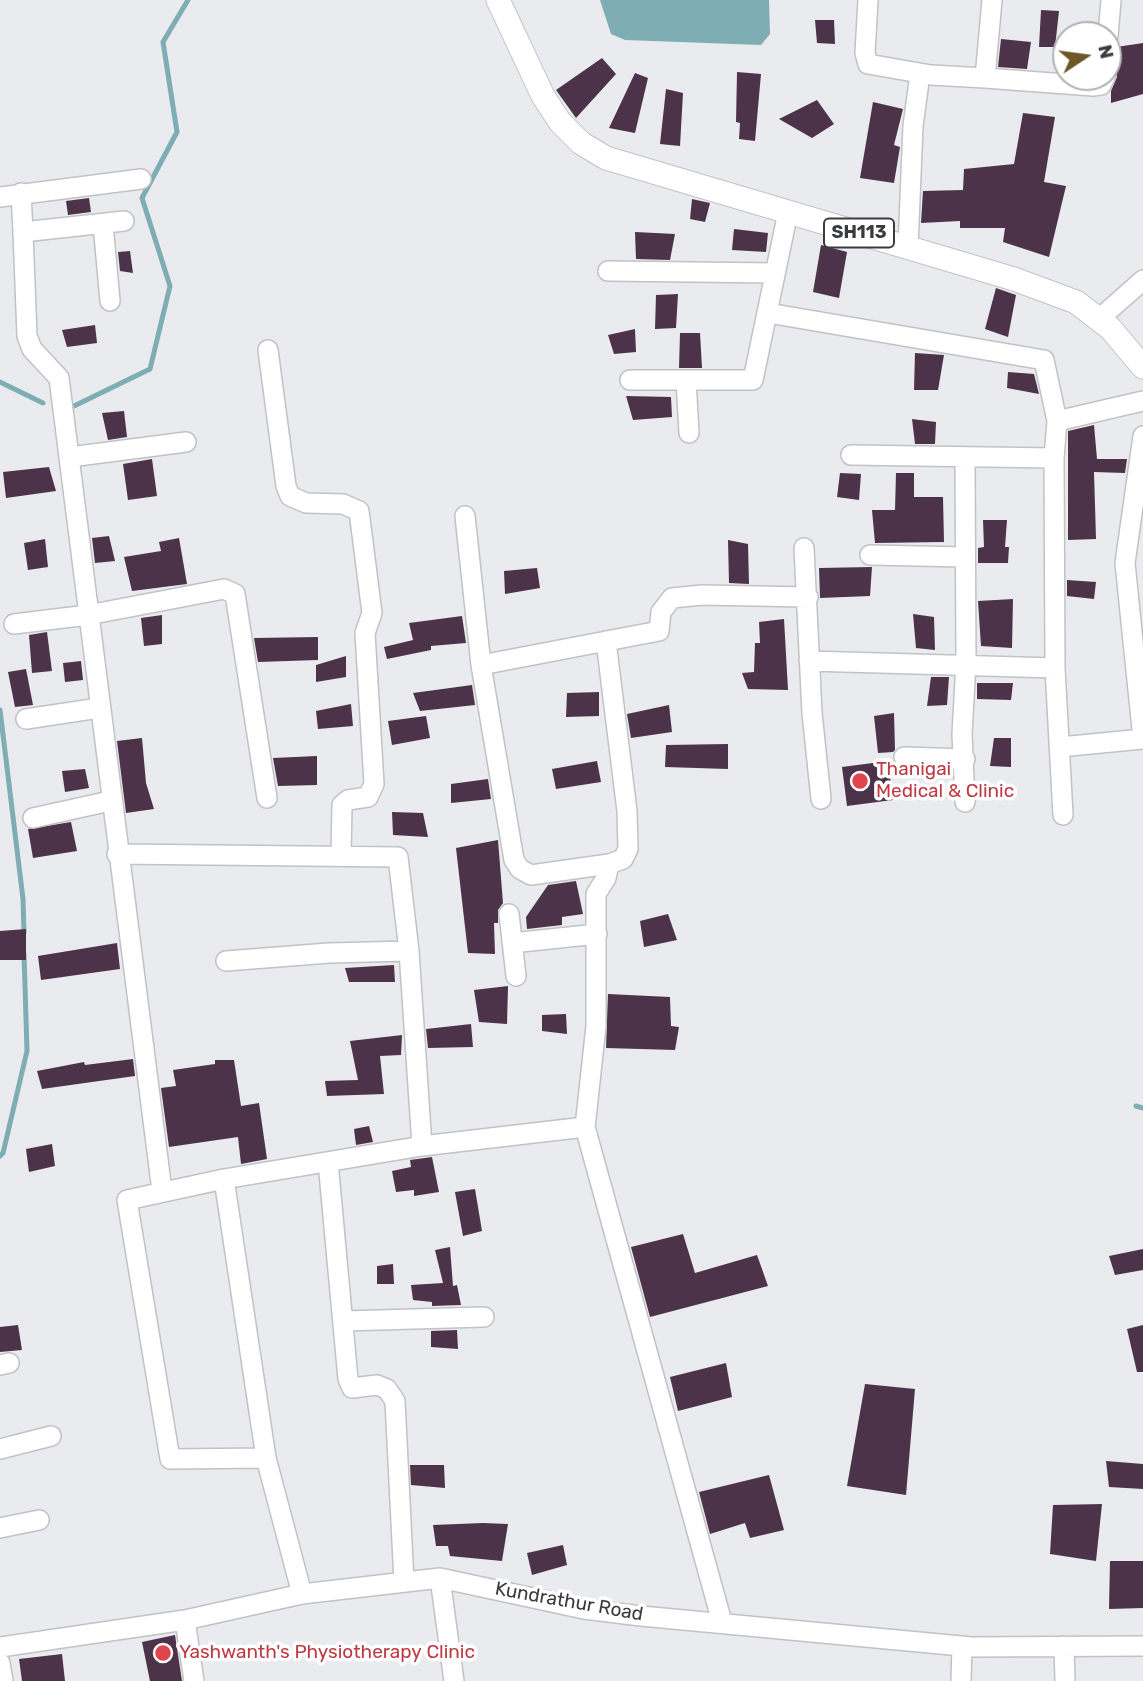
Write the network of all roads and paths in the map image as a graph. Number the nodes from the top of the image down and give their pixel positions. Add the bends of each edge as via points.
1 (498, 0) edge
2 (868, 0) edge
3 (992, 0) edge
4 (1111, 0) edge
5 (1109, 21) edge
6 (920, 74) junction
7 (985, 78) junction
8 (1052, 83) edge
9 (141, 178) dead end
10 (21, 193) junction
11 (0, 197) edge
12 (788, 212) junction
13 (124, 221) dead end
14 (103, 224) junction
15 (23, 232) junction
16 (908, 247) junction
17 (608, 271) dead end
18 (774, 273) junction
19 (1143, 280) edge
20 (110, 301) dead end
21 (768, 313) junction
22 (1099, 319) junction
23 (268, 350) dead end
24 (1143, 367) edge
25 (630, 380) dead end
26 (686, 380) junction
27 (1143, 401) edge
28 (1057, 421) junction
29 (689, 433) dead end
30 (1143, 436) edge
31 (186, 442) dead end
32 (851, 455) dead end
33 (70, 457) junction
34 (965, 457) junction
35 (1054, 458) junction
36 (465, 516) dead end
37 (804, 548) dead end
38 (870, 555) dead end
39 (965, 557) junction
40 (808, 597) junction
41 (88, 615) junction
42 (14, 625) dead end
43 (606, 641) junction
44 (809, 661) junction
45 (966, 663) junction
46 (481, 665) junction
47 (1055, 668) junction
48 (99, 708) junction
49 (26, 719) dead end
50 (1143, 739) edge
51 (1060, 747) junction
52 (904, 757) dead end
53 (965, 759) junction
54 (268, 798) dead end
55 (821, 799) dead end
56 (110, 801) junction
57 (965, 802) dead end
58 (1063, 815) dead end
59 (33, 818) dead end
60 (117, 854) junction
61 (341, 856) junction
62 (609, 864) junction
63 (509, 914) dead end
64 (597, 934) junction
65 (512, 943) junction
66 (409, 951) junction
67 (226, 961) dead end
68 (516, 976) dead end
69 (585, 1127) junction
70 (422, 1146) junction
71 (328, 1162) junction
72 (224, 1179) junction
73 (162, 1191) junction
74 (484, 1317) dead end
75 (344, 1321) junction
76 (51, 1436) dead end
77 (0, 1449) edge
78 (266, 1458) junction
79 (39, 1520) dead end
80 (0, 1528) edge
81 (440, 1578) junction
82 (404, 1582) junction
83 (302, 1594) junction
84 (185, 1620) junction
85 (722, 1622) junction
86 (962, 1646) junction
87 (1064, 1646) junction
88 (1143, 1646) edge
89 (0, 1647) edge
90 (0, 1663) edge
91 (3, 1681) edge
92 (194, 1681) edge
93 (454, 1681) edge
94 (961, 1681) edge
95 (1065, 1681) edge

1 - 12 main road, SH113 via 543,96 581,143 606,158 650,173
2 - 6 street via 866,60
3 - 7 street
4 - 5 street
6 - 7 street
6 - 16 street
7 - 8 street
9 - 10 street
10 - 11 street
10 - 15 street
12 - 16 main road, SH113
12 - 18 street
13 - 14 street
14 - 15 street
14 - 20 street
15 - 33 street via 27,336 32,349 59,379
16 - 22 main road, SH113 via 1014,278 1076,302
17 - 18 street
18 - 21 street
19 - 22 street
21 - 26 street via 753,380
21 - 28 street via 1044,360
22 - 24 main road, SH113
23 - 61 street via 290,496 306,503 344,504 359,511 372,613 365,634 374,784 368,797 342,805
25 - 26 street
26 - 29 street
27 - 28 street
28 - 35 street
30 - 50 street via 1125,563
31 - 33 street
32 - 34 street
33 - 41 street
34 - 35 street
34 - 39 street
35 - 47 street
36 - 46 street
37 - 40 street
38 - 39 street
39 - 45 street
40 - 43 street via 672,598 661,612 659,631
40 - 44 street
41 - 42 street
41 - 48 street
41 - 54 street via 224,589 235,594
43 - 46 street
43 - 62 street via 628,838 623,859
44 - 45 street
44 - 55 street
45 - 47 street
45 - 53 street
46 - 62 street via 514,860 531,875
47 - 51 street
48 - 49 street
48 - 56 street
50 - 51 street
51 - 58 street
52 - 53 street
53 - 57 street
56 - 59 street
56 - 60 street
60 - 61 street
60 - 73 street
61 - 66 street via 398,857
62 - 64 street via 596,894
63 - 65 street
64 - 65 street
64 - 69 street via 596,1027
65 - 68 street
66 - 67 street
66 - 70 street
69 - 70 street
69 - 85 street
70 - 71 street
71 - 72 street
71 - 75 street
72 - 73 street
72 - 78 street
73 - 78 street via 127,1200 170,1459
74 - 75 street
75 - 82 street via 352,1388 377,1385 395,1401
76 - 77 street
78 - 83 street
79 - 80 street
81 - 82 street, Kundrathur Road
81 - 85 street, Kundrathur Road via 584,1609
81 - 93 street
82 - 83 street, Kundrathur Road
83 - 84 street, Kundrathur Road
84 - 89 street, Kundrathur Road
84 - 92 street
85 - 86 street, Kundrathur Road
86 - 87 street, Kundrathur Road
86 - 94 street
87 - 88 street, Kundrathur Road
87 - 95 street
90 - 91 street

